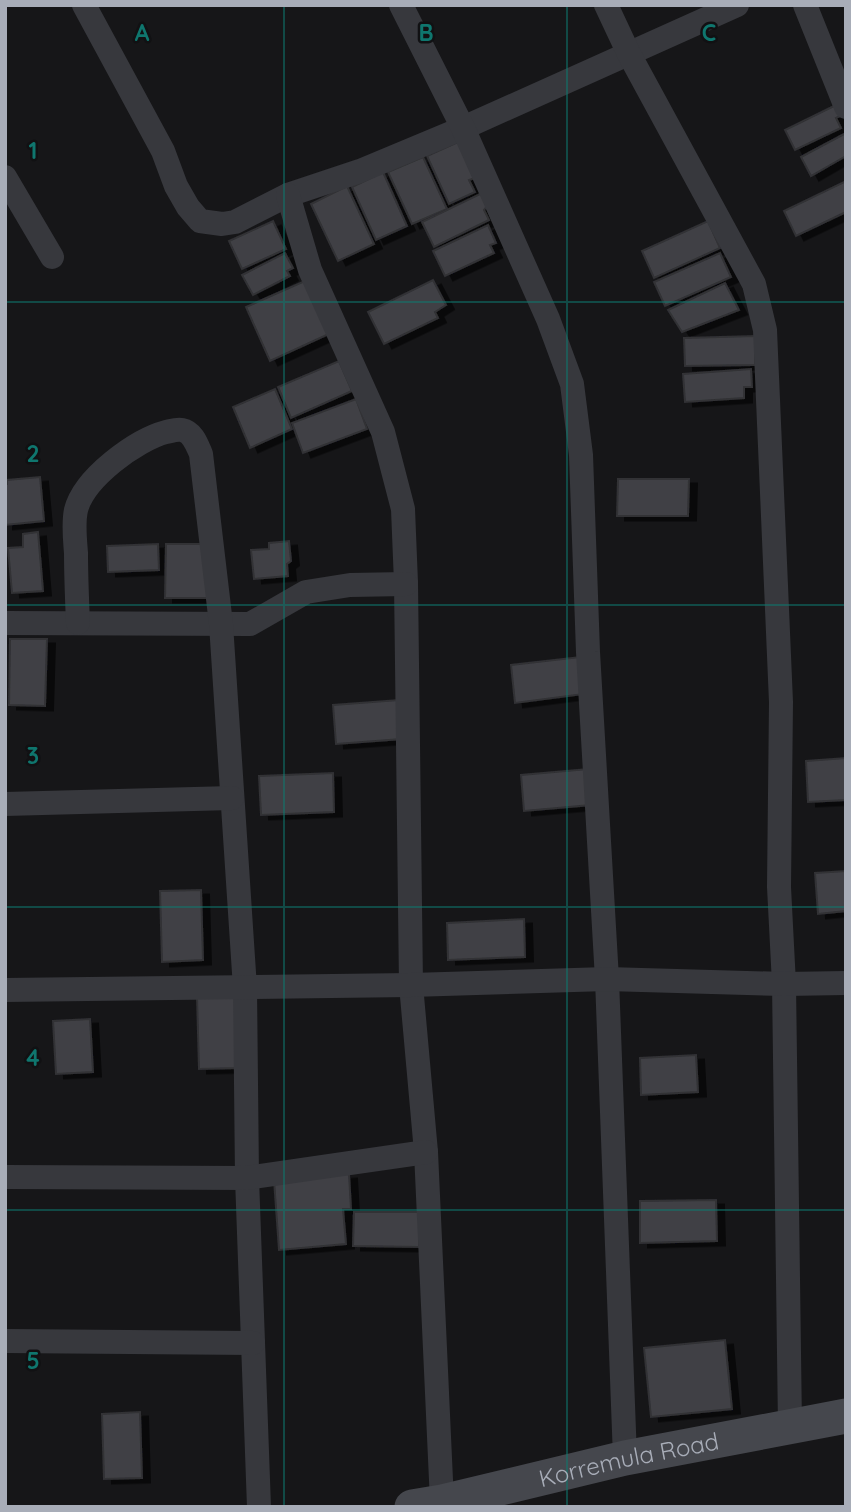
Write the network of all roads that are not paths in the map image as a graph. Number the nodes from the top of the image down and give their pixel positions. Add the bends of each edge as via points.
1 (84, 5) edge
2 (401, 5) edge
3 (606, 5) edge
4 (737, 5) edge
5 (805, 5) edge
6 (629, 54) junction
7 (846, 107) edge
8 (463, 128) junction
9 (5, 177) edge
10 (288, 195) junction
11 (52, 257) dead end
12 (406, 584) junction
13 (5, 623) edge
14 (78, 623) junction
15 (220, 624) junction
16 (232, 798) junction
17 (5, 804) edge
18 (607, 979) junction
19 (846, 983) edge
20 (784, 984) junction
21 (411, 985) junction
22 (245, 988) junction
23 (5, 990) edge
24 (426, 1152) junction
25 (5, 1177) edge
26 (247, 1178) junction
27 (5, 1341) edge
28 (253, 1343) junction
29 (846, 1416) edge
30 (790, 1426) junction
31 (625, 1458) junction
32 (427, 1504) edge
33 (259, 1507) edge

1 - 10 street via 163,151 176,186 200,221 235,222
2 - 8 street
3 - 6 street
4 - 6 street
5 - 7 street
6 - 8 street
6 - 20 street via 754,284 765,330 781,702 779,887
8 - 10 street
8 - 18 street via 572,384 581,455
9 - 11 street
10 - 12 street via 310,270 383,432 403,509
12 - 15 street via 306,592 250,624
12 - 21 street
13 - 14 street
14 - 15 street
14 - 15 street via 76,510 86,490 131,448 153,436 183,430 193,437 203,463
15 - 16 street
16 - 17 street
16 - 22 street
18 - 20 street
18 - 21 street
18 - 31 street
19 - 20 street
20 - 30 street
21 - 22 street
21 - 24 street
22 - 23 street
22 - 26 street
24 - 26 street
24 - 32 street
25 - 26 street
26 - 28 street
27 - 28 street
28 - 33 street
29 - 30 street, Korremula Road
30 - 31 street, Korremula Road
31 - 32 street, Korremula Road

